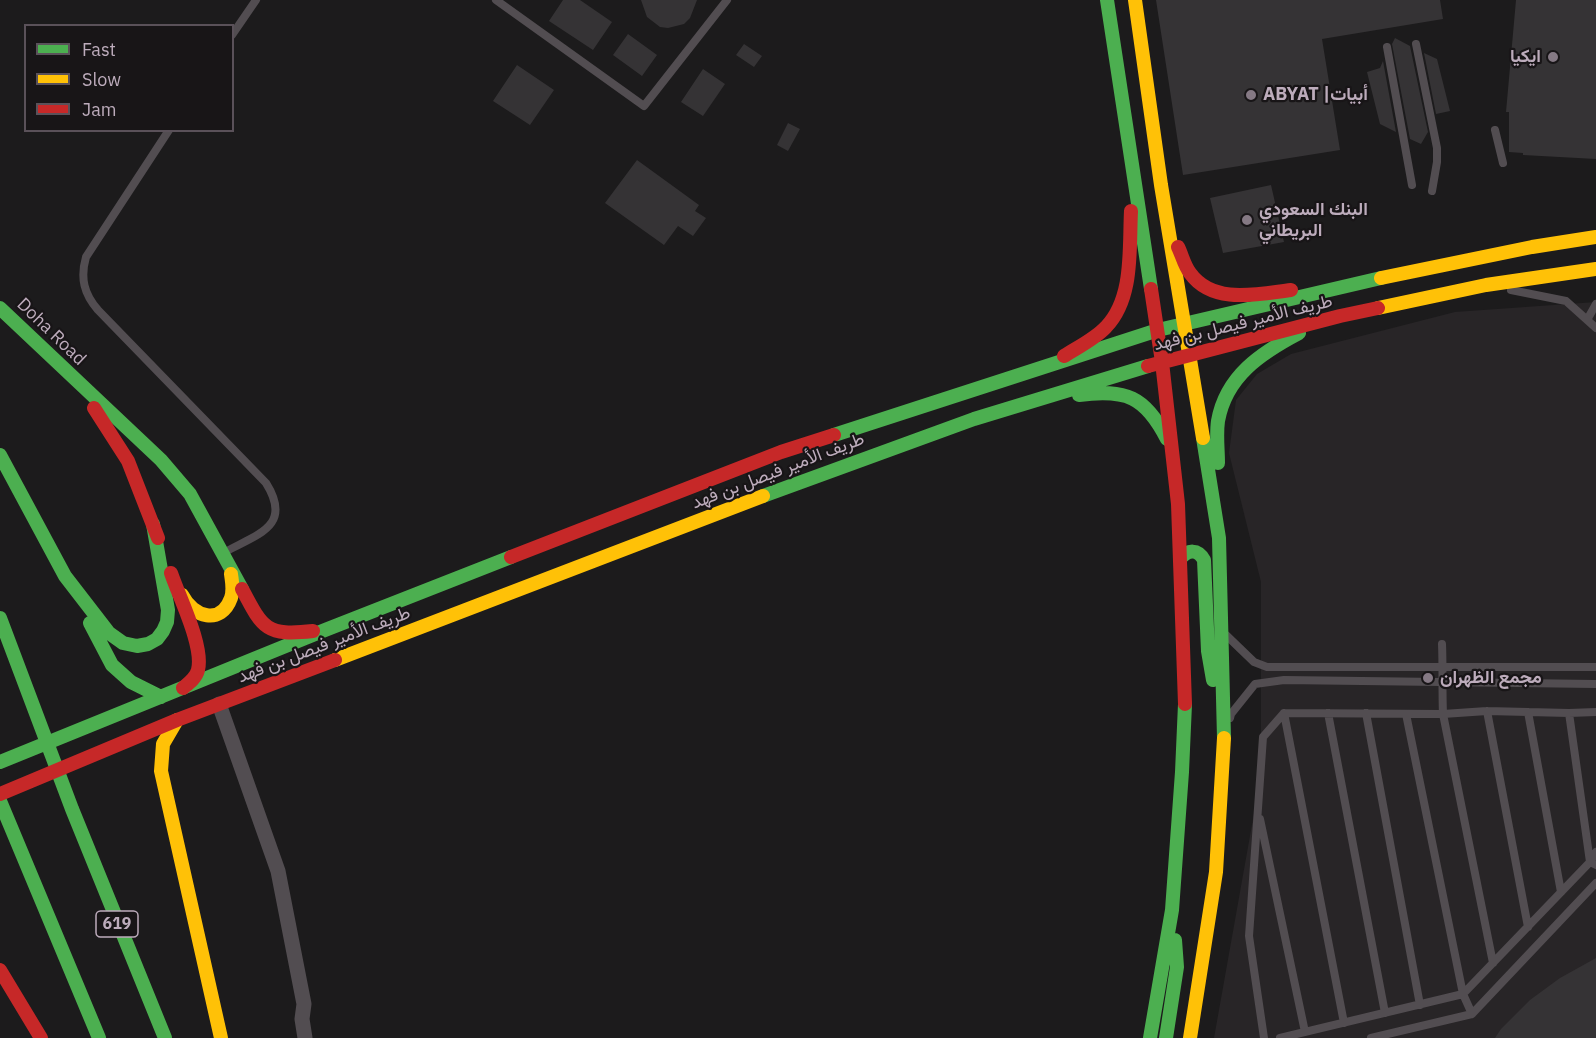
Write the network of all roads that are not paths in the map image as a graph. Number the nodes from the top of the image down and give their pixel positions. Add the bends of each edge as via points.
1 (256, 0) edge
2 (727, 0) edge
3 (1107, 0) edge
4 (1136, 0) edge
5 (502, 2) edge
6 (234, 32) edge
7 (1416, 44) dead end
8 (1387, 47) dead end
9 (1495, 130) dead end
10 (168, 132) edge
11 (1503, 163) dead end
12 (1134, 174) junction
13 (1412, 186) dead end
14 (1432, 191) dead end
15 (1167, 223) junction
16 (1596, 237) edge
17 (1596, 269) edge
18 (1349, 285) junction
19 (1486, 285) junction
20 (1596, 304) edge
21 (0, 308) edge
22 (1587, 320) junction
23 (1323, 321) junction
24 (1184, 323) junction
25 (1596, 328) edge
26 (1158, 330) junction
27 (1190, 355) junction
28 (1162, 362) junction
29 (1051, 364) junction
30 (77, 382) junction
31 (1028, 402) junction
32 (781, 452) junction
33 (1172, 452) junction
34 (0, 455) edge
35 (801, 460) dead end
36 (730, 494) dead end
37 (153, 524) junction
38 (1220, 538) junction
39 (224, 553) junction
40 (1180, 559) junction
41 (588, 564) junction
42 (231, 570) junction
43 (170, 573) junction
44 (65, 576) junction
45 (0, 618) edge
46 (325, 630) junction
47 (1222, 631) junction
48 (1442, 644) dead end
49 (1443, 667) junction
50 (1596, 667) edge
51 (1441, 682) junction
52 (1596, 684) edge
53 (183, 688) junction
54 (161, 697) junction
55 (219, 704) junction
56 (1487, 711) junction
57 (1528, 712) junction
58 (1596, 712) edge
59 (1284, 713) junction
60 (1328, 713) junction
61 (1569, 713) junction
62 (1366, 714) junction
63 (1406, 714) junction
64 (1443, 714) junction
65 (177, 720) junction
66 (1224, 740) junction
67 (0, 762) edge
68 (0, 794) edge
69 (0, 801) edge
70 (1258, 808) junction
71 (1596, 852) edge
72 (1593, 864) edge
73 (1596, 883) edge
74 (1561, 892) junction
75 (1172, 910) junction
76 (1528, 927) junction
77 (1493, 963) junction
78 (0, 970) edge
79 (1463, 994) junction
80 (1420, 1005) junction
81 (1385, 1013) junction
82 (1472, 1014) junction
83 (1344, 1023) junction
84 (1305, 1032) junction
85 (1192, 1037) edge
86 (41, 1038) edge
87 (99, 1038) edge
88 (165, 1038) edge
89 (221, 1038) edge
90 (305, 1038) edge
91 (1150, 1038) edge
92 (1166, 1038) edge
93 (1264, 1038) edge
94 (1280, 1038) edge
95 (1371, 1038) edge

1 - 6 lane
2 - 5 lane via 644,106
3 - 12 main road
4 - 15 main road
7 - 14 lane via 1437,148
8 - 13 lane
9 - 11 lane
10 - 39 lane via 86,257 83,281 98,310 272,493 277,513 269,528
12 - 26 main road
12 - 29 main road via 1125,283 1116,314 1105,328
15 - 18 main road via 1190,273 1220,294
15 - 24 main road
16 - 18 main road, طريف الأمير فيصل بن فهد
17 - 19 main road, طريف الأمير فيصل بن فهد
18 - 24 main road, طريف الأمير فيصل بن فهد
19 - 22 lane via 1566,301
19 - 23 main road, طريف الأمير فيصل بن فهد
20 - 22 lane
21 - 30 main road, Doha Road
22 - 25 lane
23 - 27 main road, طريف الأمير فيصل بن فهد
23 - 38 main road via 1254,359 1238,374 1226,394 1218,421
24 - 26 main road, طريف الأمير فيصل بن فهد
24 - 27 main road
26 - 28 main road
26 - 29 main road, طريف الأمير فيصل بن فهد
27 - 28 main road, طريف الأمير فيصل بن فهد
27 - 38 main road
28 - 31 main road, طريف الأمير فيصل بن فهد
28 - 33 main road
29 - 32 main road, طريف الأمير فيصل بن فهد
30 - 37 main road via 128,461
30 - 39 main road via 161,460 190,494
31 - 33 main road via 1105,391 1136,398 1158,418
31 - 41 main road, طريف الأمير فيصل بن فهد via 804,480
32 - 35 main road via 798,454
32 - 46 main road, طريف الأمير فيصل بن فهد
33 - 40 main road
34 - 44 main road
36 - 41 main road via 676,517
37 - 43 main road
37 - 44 main road via 168,610 167,622 157,639 137,646 123,643 109,633
38 - 47 main road
39 - 42 main road
40 - 66 main road via 1193,550 1204,560 1208,651
40 - 75 main road via 1185,693
41 - 55 main road, طريف الأمير فيصل بن فهد
42 - 43 main road via 231,600 213,615 195,612 187,605
42 - 46 main road via 257,618 270,630
43 - 53 main road via 199,652 196,675
44 - 54 main road via 112,665 131,682
45 - 88 main road, 619
46 - 53 main road, طريف الأمير فيصل بن فهد
47 - 49 lane via 1254,662 1267,668
47 - 66 main road
48 - 49 lane
49 - 50 lane
49 - 51 lane
51 - 52 lane
51 - 64 lane
51 - 66 lane via 1284,680 1255,684 1231,714
53 - 54 main road, طريف الأمير فيصل بن فهد
54 - 67 main road, طريف الأمير فيصل بن فهد
55 - 65 main road, طريف الأمير فيصل بن فهد
55 - 90 street via 278,871 304,1004
56 - 57 lane
56 - 64 lane
56 - 76 lane
57 - 61 lane
57 - 74 lane
58 - 61 lane
59 - 60 lane
59 - 70 lane via 1263,737
59 - 83 lane
60 - 62 lane
60 - 81 lane
61 - 72 lane
62 - 63 lane
62 - 80 lane
63 - 64 lane
63 - 79 lane
64 - 77 lane
65 - 68 main road, طريف الأمير فيصل بن فهد
65 - 89 main road via 164,738 161,771
66 - 85 main road via 1216,872
69 - 87 main road
70 - 84 lane
70 - 93 lane via 1249,936
71 - 72 lane
72 - 74 lane
73 - 82 lane
74 - 76 lane
75 - 91 main road
75 - 92 main road via 1177,967
76 - 77 lane
77 - 79 lane
78 - 86 main road
79 - 80 lane
79 - 82 lane
80 - 81 lane
81 - 83 lane
82 - 95 lane
83 - 84 lane
84 - 94 lane

